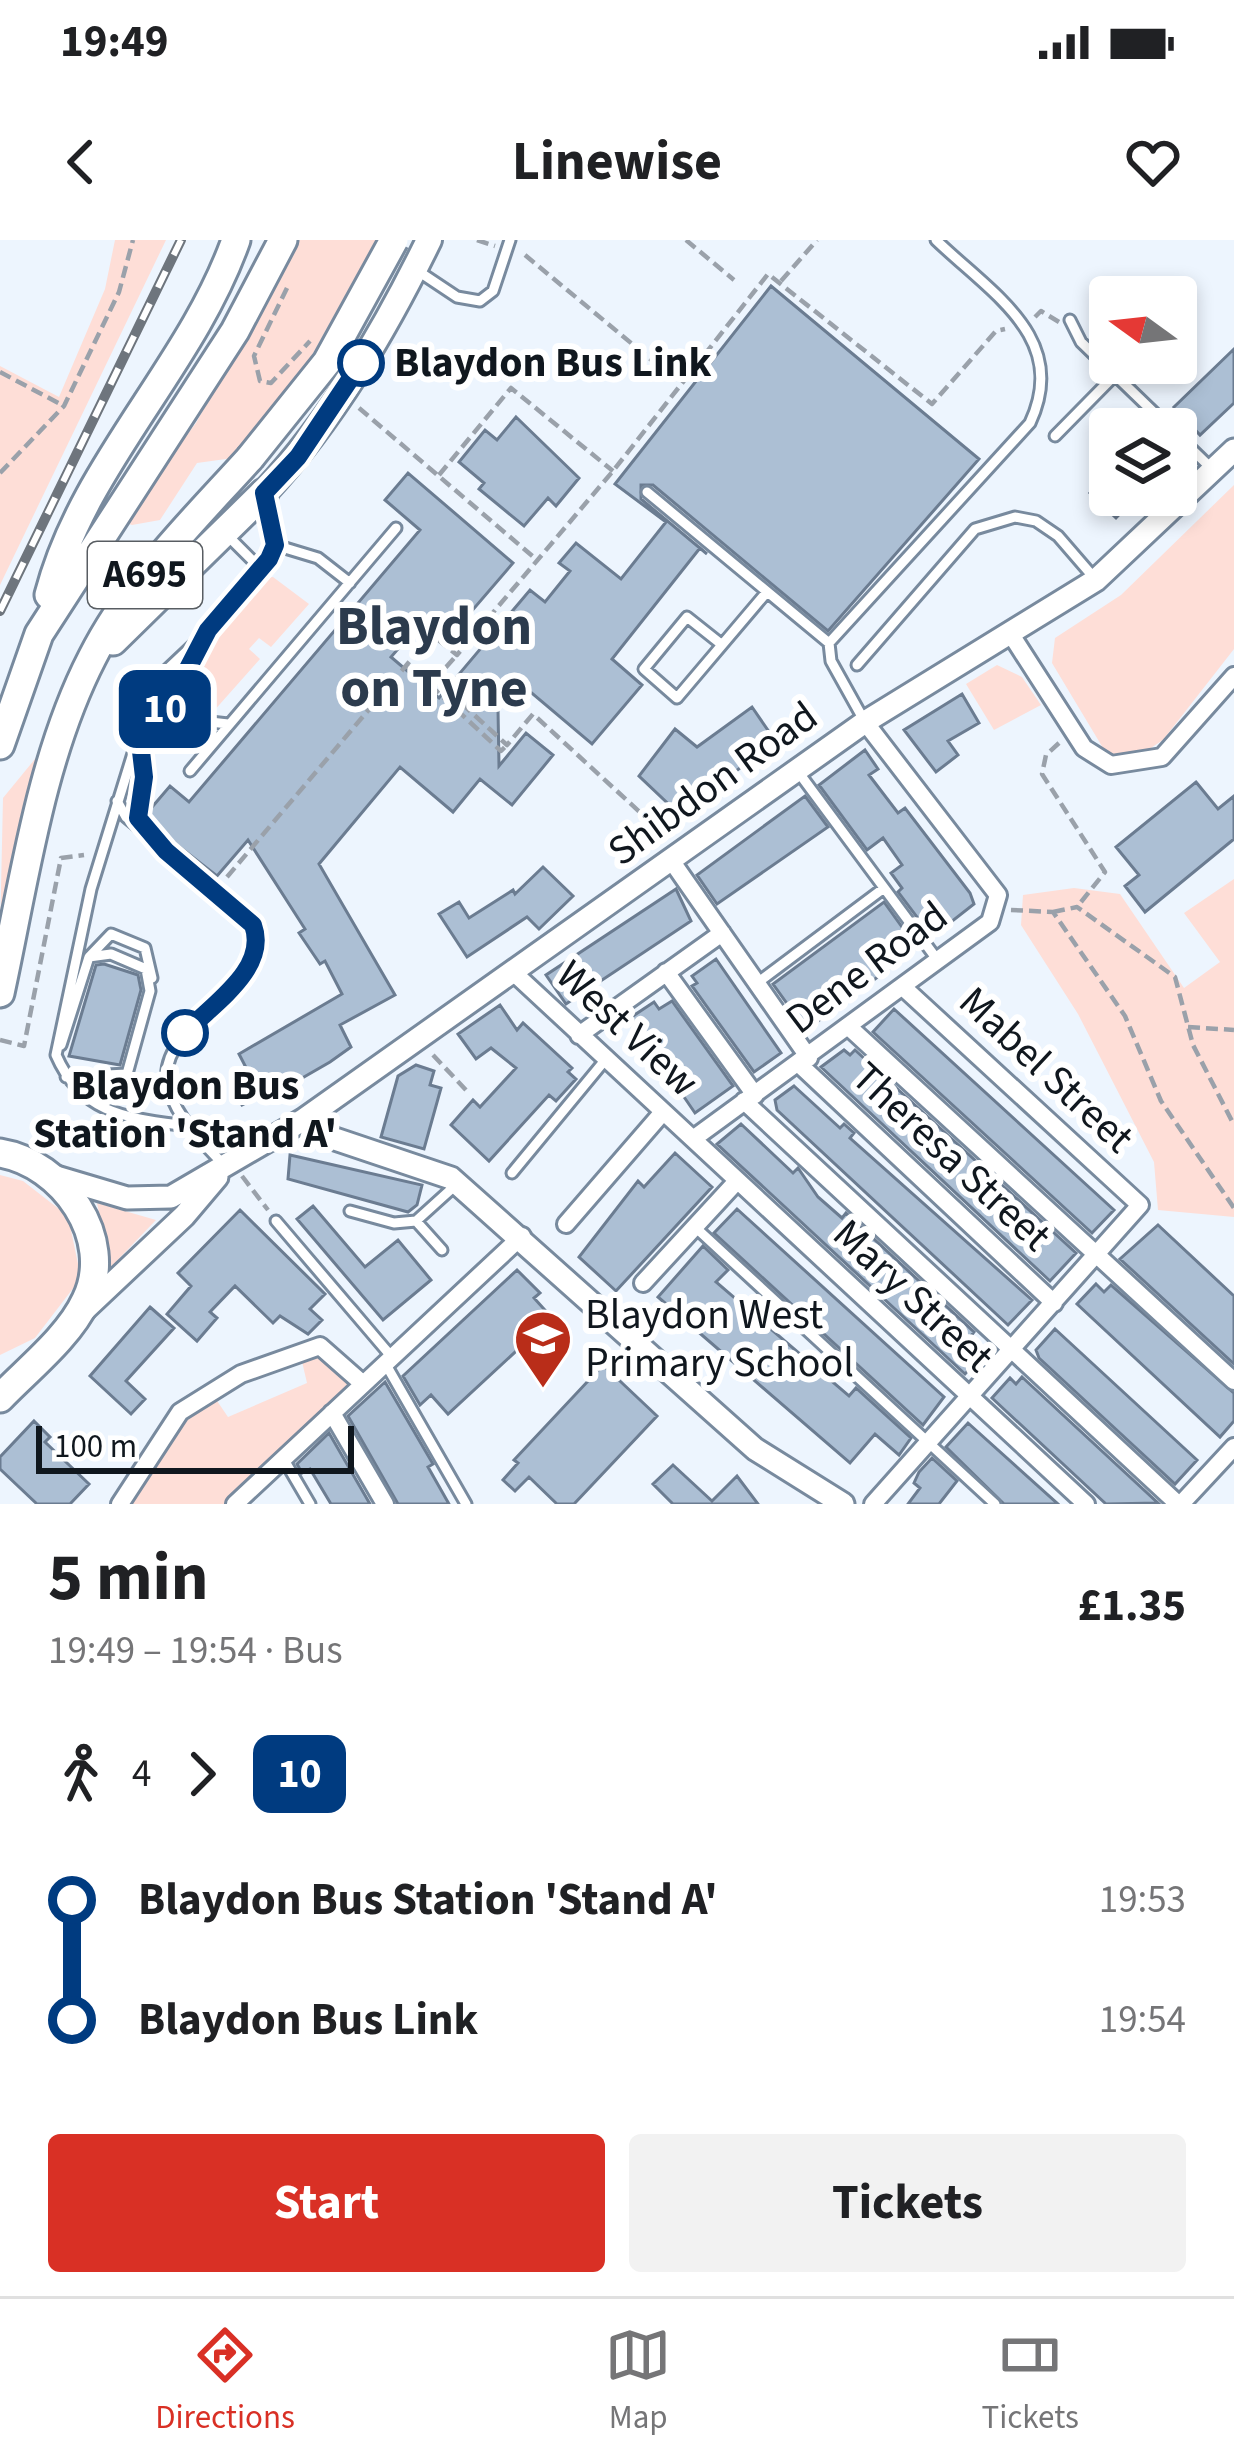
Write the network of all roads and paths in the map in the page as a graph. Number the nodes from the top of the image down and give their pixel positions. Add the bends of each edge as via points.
1 (133, 240) edge
2 (236, 240) edge
3 (284, 240) edge
4 (394, 240) edge
5 (429, 240) edge
6 (477, 240) edge
7 (510, 240) edge
8 (686, 240) edge
9 (817, 240) edge
10 (936, 240) edge
11 (495, 246) dead end
12 (525, 255) dead end
13 (415, 269) junction
14 (292, 279) dead end
15 (734, 280) dead end
16 (781, 281) junction
17 (1070, 320) joint
18 (1032, 321) dead end
19 (1016, 338) dead end
20 (312, 339) dead end
21 (1089, 350) edge
22 (660, 367) dead end
23 (0, 372) edge
24 (1104, 384) edge
25 (1124, 384) edge
26 (341, 393) junction
27 (64, 406) junction
28 (1149, 408) edge
29 (1055, 436) dead end
30 (1234, 449) edge
31 (1197, 454) edge
32 (613, 471) junction
33 (1215, 472) junction
34 (0, 473) edge
35 (439, 475) junction
36 (647, 492) dead end
37 (264, 493) junction
38 (396, 528) dead end
39 (224, 532) junction
40 (275, 545) junction
41 (537, 560) junction
42 (262, 569) junction
43 (1096, 580) junction
44 (350, 583) junction
45 (766, 593) junction
46 (208, 630) junction
47 (39, 634) junction
48 (1012, 636) junction
49 (829, 643) junction
50 (721, 644) junction
51 (457, 655) junction
52 (92, 658) junction
53 (857, 664) dead end
54 (407, 665) junction
55 (1234, 676) edge
56 (433, 682) junction
57 (172, 693) junction
58 (865, 722) junction
59 (230, 724) junction
60 (1072, 730) junction
61 (139, 734) junction
62 (0, 745) edge
63 (190, 771) dead end
64 (797, 771) junction
65 (117, 800) junction
66 (166, 851) junction
67 (101, 852) junction
68 (679, 859) junction
69 (884, 889) junction
70 (215, 891) junction
71 (1077, 907) junction
72 (995, 909) junction
73 (1053, 912) junction
74 (722, 933) junction
75 (89, 957) junction
76 (938, 962) junction
77 (512, 971) junction
78 (666, 972) junction
79 (757, 982) junction
80 (904, 988) junction
81 (150, 991) junction
82 (0, 993) edge
83 (850, 1028) junction
84 (1188, 1028) junction
85 (1234, 1030) edge
86 (579, 1034) junction
87 (417, 1038) junction
88 (0, 1040) edge
89 (56, 1055) junction
90 (606, 1060) junction
91 (804, 1061) junction
92 (66, 1077) junction
93 (466, 1090) dead end
94 (749, 1098) junction
95 (663, 1112) junction
96 (303, 1120) junction
97 (1234, 1125) edge
98 (188, 1126) junction
99 (0, 1130) edge
100 (692, 1139) junction
101 (12, 1155) edge
102 (232, 1170) junction
103 (512, 1173) dead end
104 (53, 1176) junction
105 (737, 1181) junction
106 (458, 1183) junction
107 (1234, 1208) edge
108 (350, 1211) dead end
109 (276, 1221) joint
110 (416, 1221) junction
111 (566, 1224) dead end
112 (694, 1227) junction
113 (522, 1236) junction
114 (442, 1250) dead end
115 (1097, 1253) junction
116 (643, 1283) dead end
117 (1054, 1303) junction
118 (78, 1315) junction
119 (1012, 1350) junction
120 (45, 1351) junction
121 (388, 1359) junction
122 (0, 1372) edge
123 (1234, 1382) edge
124 (362, 1384) junction
125 (0, 1398) edge
126 (969, 1399) junction
127 (332, 1413) junction
128 (928, 1442) junction
129 (1234, 1447) edge
130 (283, 1458) junction
131 (120, 1504) edge
132 (235, 1504) edge
133 (310, 1504) edge
134 (385, 1504) edge
135 (466, 1504) edge
136 (844, 1504) edge
137 (873, 1504) edge
138 (994, 1504) edge
139 (1086, 1504) edge
140 (1180, 1504) edge

1 - 27 path via 119,292
2 - 47 main road via 214,293 106,466 55,571
3 - 47 main road, A695
4 - 52 main road, A695, bridge via 327,362 135,587
5 - 13 main road
6 - 11 path
7 - 13 lane via 493,291 480,301 457,297
8 - 15 path
9 - 16 path
10 - 49 lane via 1035,340 1042,396 1030,423
12 - 22 path
13 - 26 main road
14 - 20 path via 254,356 260,381 271,383
16 - 19 path via 932,404 995,331
16 - 32 path via 768,274 749,293
17 - 18 path via 1054,322 1041,311
17 - 21 lane
23 - 27 path
24 - 29 lane
25 - 28 lane
26 - 35 path
26 - 37 main road
27 - 34 path
30 - 33 street, Shibdon Road
31 - 33 lane
32 - 35 path via 512,388
32 - 41 path
33 - 43 street, Shibdon Road
35 - 41 path
36 - 45 lane
37 - 39 main road
37 - 40 lane
38 - 44 lane
39 - 42 lane
39 - 52 main road
40 - 42 lane
40 - 44 lane via 318,559
41 - 51 path
42 - 46 lane
43 - 48 street, Shibdon Road
43 - 53 lane via 1036,521 1015,517 975,529
44 - 59 lane
45 - 49 lane
45 - 50 lane
46 - 57 lane
46 - 61 lane via 138,697
47 - 62 main road, A695
48 - 58 street, Shibdon Road
48 - 60 street
49 - 58 lane
50 - 50 lane via 687,616 644,669 676,698
51 - 54 path via 432,635
51 - 56 path
52 - 82 main road, A695 via 40,816
54 - 56 path
54 - 70 path
55 - 60 street via 1162,757 1144,764 1099,760
56 - 68 path via 507,745 532,714
57 - 59 lane via 193,720
57 - 61 lane
58 - 64 street, Shibdon Road
58 - 72 street, Dene Road via 998,895
59 - 63 lane
60 - 71 path via 1046,755 1042,773 1105,872
61 - 65 lane
61 - 66 lane via 144,777 136,813
64 - 68 street, Shibdon Road
64 - 69 lane
65 - 66 lane
65 - 67 lane
66 - 70 lane
67 - 88 path via 61,858 24,1046
67 - 89 lane
68 - 74 street, Theresa Street
68 - 77 street, Shibdon Road
69 - 76 lane
69 - 79 lane
70 - 98 lane via 253,925 257,948 248,970 170,1057 167,1082
71 - 73 path
71 - 84 path via 1175,977
72 - 73 path
72 - 76 street, Dene Road via 990,922
73 - 107 path via 1125,1016 1161,1100
74 - 78 street
74 - 79 street, Theresa Street
75 - 81 lane via 137,963
75 - 81 lane via 111,934 135,939 151,958
75 - 89 lane
76 - 80 street, Dene Road
77 - 86 street, West View
77 - 87 street, Shibdon Road
78 - 86 street
78 - 94 street
79 - 91 street, Theresa Street
80 - 83 street, Dene Road
80 - 115 street, Mabel Street via 1140,1205
81 - 92 lane via 127,1074
83 - 91 street, Dene Road
83 - 115 street
84 - 85 path
84 - 97 path
86 - 90 street, West View
87 - 93 path
87 - 96 street, Shibdon Road
89 - 92 lane
90 - 95 street, West View
90 - 103 lane
91 - 94 street, Dene Road
91 - 117 street, Theresa Street
92 - 98 lane via 98,1109
94 - 100 street, Dene Road
94 - 119 street
95 - 100 street, West View
95 - 111 street
96 - 102 street, Shibdon Road via 259,1142
96 - 106 street
98 - 102 lane
99 - 101 main road
100 - 105 street, Mary Street
101 - 104 main road
102 - 104 street via 154,1200
102 - 109 path
102 - 118 street
104 - 118 main road via 79,1207 92,1244 92,1285
105 - 112 street
105 - 126 street, Mary Street
106 - 110 lane
106 - 113 street
108 - 110 lane
109 - 121 lane
110 - 114 lane
112 - 116 street
112 - 128 lane
113 - 121 street
113 - 136 street via 755,1449
115 - 117 street
115 - 123 street
117 - 119 street
118 - 120 main road
119 - 126 street
119 - 140 street
120 - 122 main road
120 - 125 main road
121 - 124 street
121 - 135 lane
124 - 127 street
124 - 131 street via 320,1346 241,1374 180,1412
126 - 128 street
126 - 139 street, Mary Street
127 - 130 street
127 - 134 street
128 - 137 street
128 - 138 lane
129 - 140 street
130 - 132 street
130 - 133 lane

